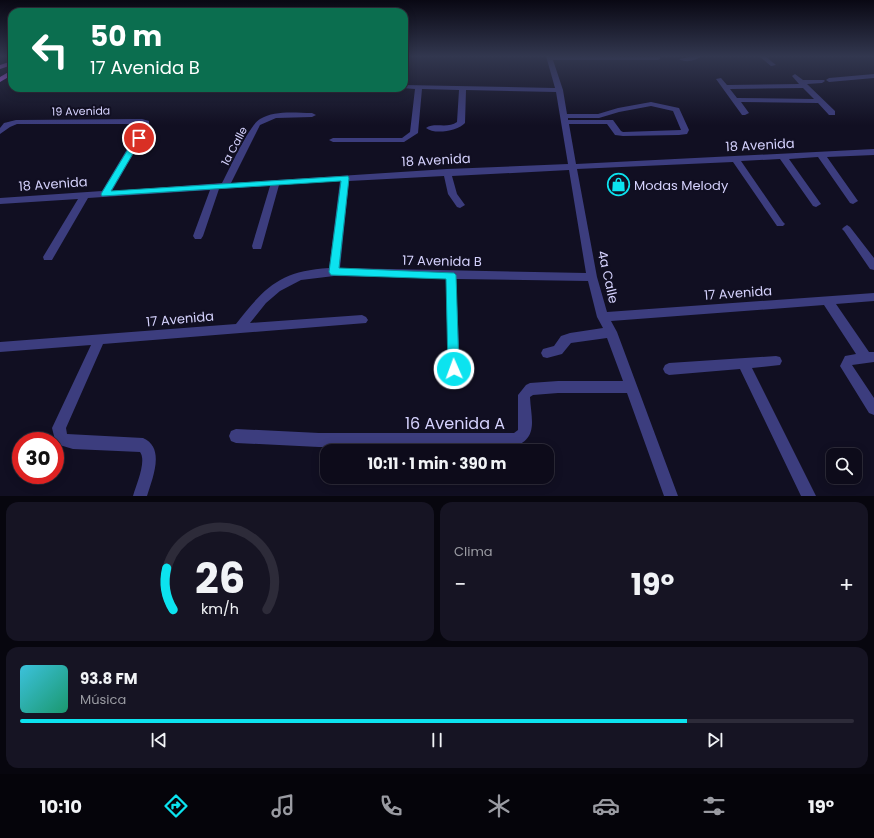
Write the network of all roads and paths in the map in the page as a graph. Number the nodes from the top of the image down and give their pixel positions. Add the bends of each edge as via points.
1 (556, 79) edge
2 (719, 79) dead end
3 (799, 79) edge
4 (836, 79) edge
5 (804, 84) junction
6 (408, 87) edge
7 (726, 87) junction
8 (419, 88) junction
9 (463, 89) junction
10 (559, 90) junction
11 (735, 100) junction
12 (820, 101) junction
13 (744, 113) dead end
14 (832, 113) dead end
15 (312, 115) dead end
16 (564, 119) junction
17 (430, 128) dead end
18 (0, 132) edge
19 (333, 140) dead end
20 (873, 153) edge
21 (821, 155) junction
22 (783, 157) junction
23 (735, 160) junction
24 (572, 166) junction
25 (448, 172) junction
26 (345, 178) junction
27 (276, 182) junction
28 (220, 186) junction
29 (105, 194) junction
30 (85, 195) junction
31 (853, 200) dead end
32 (0, 201) edge
33 (816, 204) dead end
34 (460, 205) dead end
35 (780, 224) dead end
36 (847, 229) dead end
37 (198, 236) dead end
38 (257, 246) dead end
39 (48, 257) dead end
40 (874, 266) edge
41 (334, 272) junction
42 (451, 275) junction
43 (592, 277) junction
44 (874, 297) edge
45 (827, 300) junction
46 (604, 317) junction
47 (362, 320) dead end
48 (240, 328) junction
49 (611, 332) junction
50 (100, 339) junction
51 (0, 347) edge
52 (547, 353) dead end
53 (870, 358) edge
54 (776, 361) dead end
55 (743, 363) junction
56 (454, 369) dead end
57 (669, 369) dead end
58 (630, 387) junction
59 (874, 409) edge
60 (236, 436) dead end
61 (140, 496) edge
62 (671, 496) edge
63 (809, 496) edge

1 - 10 street, 4a Calle
2 - 7 street
3 - 5 street
4 - 5 street
5 - 7 street
5 - 12 street
6 - 8 street
7 - 11 street
8 - 9 street
8 - 19 street via 414,133 404,140
9 - 10 street
9 - 17 street via 461,123 451,128
10 - 16 street, 4a Calle
11 - 12 street
11 - 13 street
12 - 14 street
15 - 28 street, 1a Calle via 271,117 262,120 257,124
16 - 16 street via 610,122 618,133 623,134 679,133 685,130 676,110 651,104 599,116
16 - 24 street, 4a Calle
18 - 29 street, 19 Avenida via 7,125 16,122 146,123
20 - 21 street, 18 Avenida
21 - 22 street, 18 Avenida
21 - 31 street
22 - 23 street, 18 Avenida
22 - 33 street
23 - 24 street, 18 Avenida
23 - 35 street
24 - 25 street, 18 Avenida
24 - 43 street, 4a Calle
25 - 26 street, 18 Avenida
25 - 34 street via 453,194
26 - 27 street, 18 Avenida
26 - 41 street
27 - 28 street, 18 Avenida
27 - 38 street
28 - 29 street, 18 Avenida
28 - 37 street, 1a Calle
29 - 30 street, 18 Avenida
30 - 32 street, 18 Avenida
30 - 39 street
36 - 40 street
41 - 42 street, 17 Avenida B
41 - 48 street, 17 Avenida B via 306,274 277,286
42 - 43 street, 17 Avenida B
42 - 56 street
43 - 46 street, 4a Calle
44 - 45 street, 17 Avenida
45 - 46 street, 17 Avenida
45 - 53 street
46 - 49 street, 4a Calle
47 - 48 street, 17 Avenida
48 - 50 street, 17 Avenida
49 - 52 street via 570,338 565,340 558,350
49 - 58 street, 4a Calle
50 - 51 street, 17 Avenida
50 - 61 street via 59,428 59,434 61,439 73,442 147,447 149,460
53 - 59 street via 850,360 846,366
54 - 55 street
55 - 57 street
55 - 63 street
58 - 60 street, 16 Avenida A via 530,389 524,395 525,432 514,440 319,440
58 - 62 street, 4a Calle

